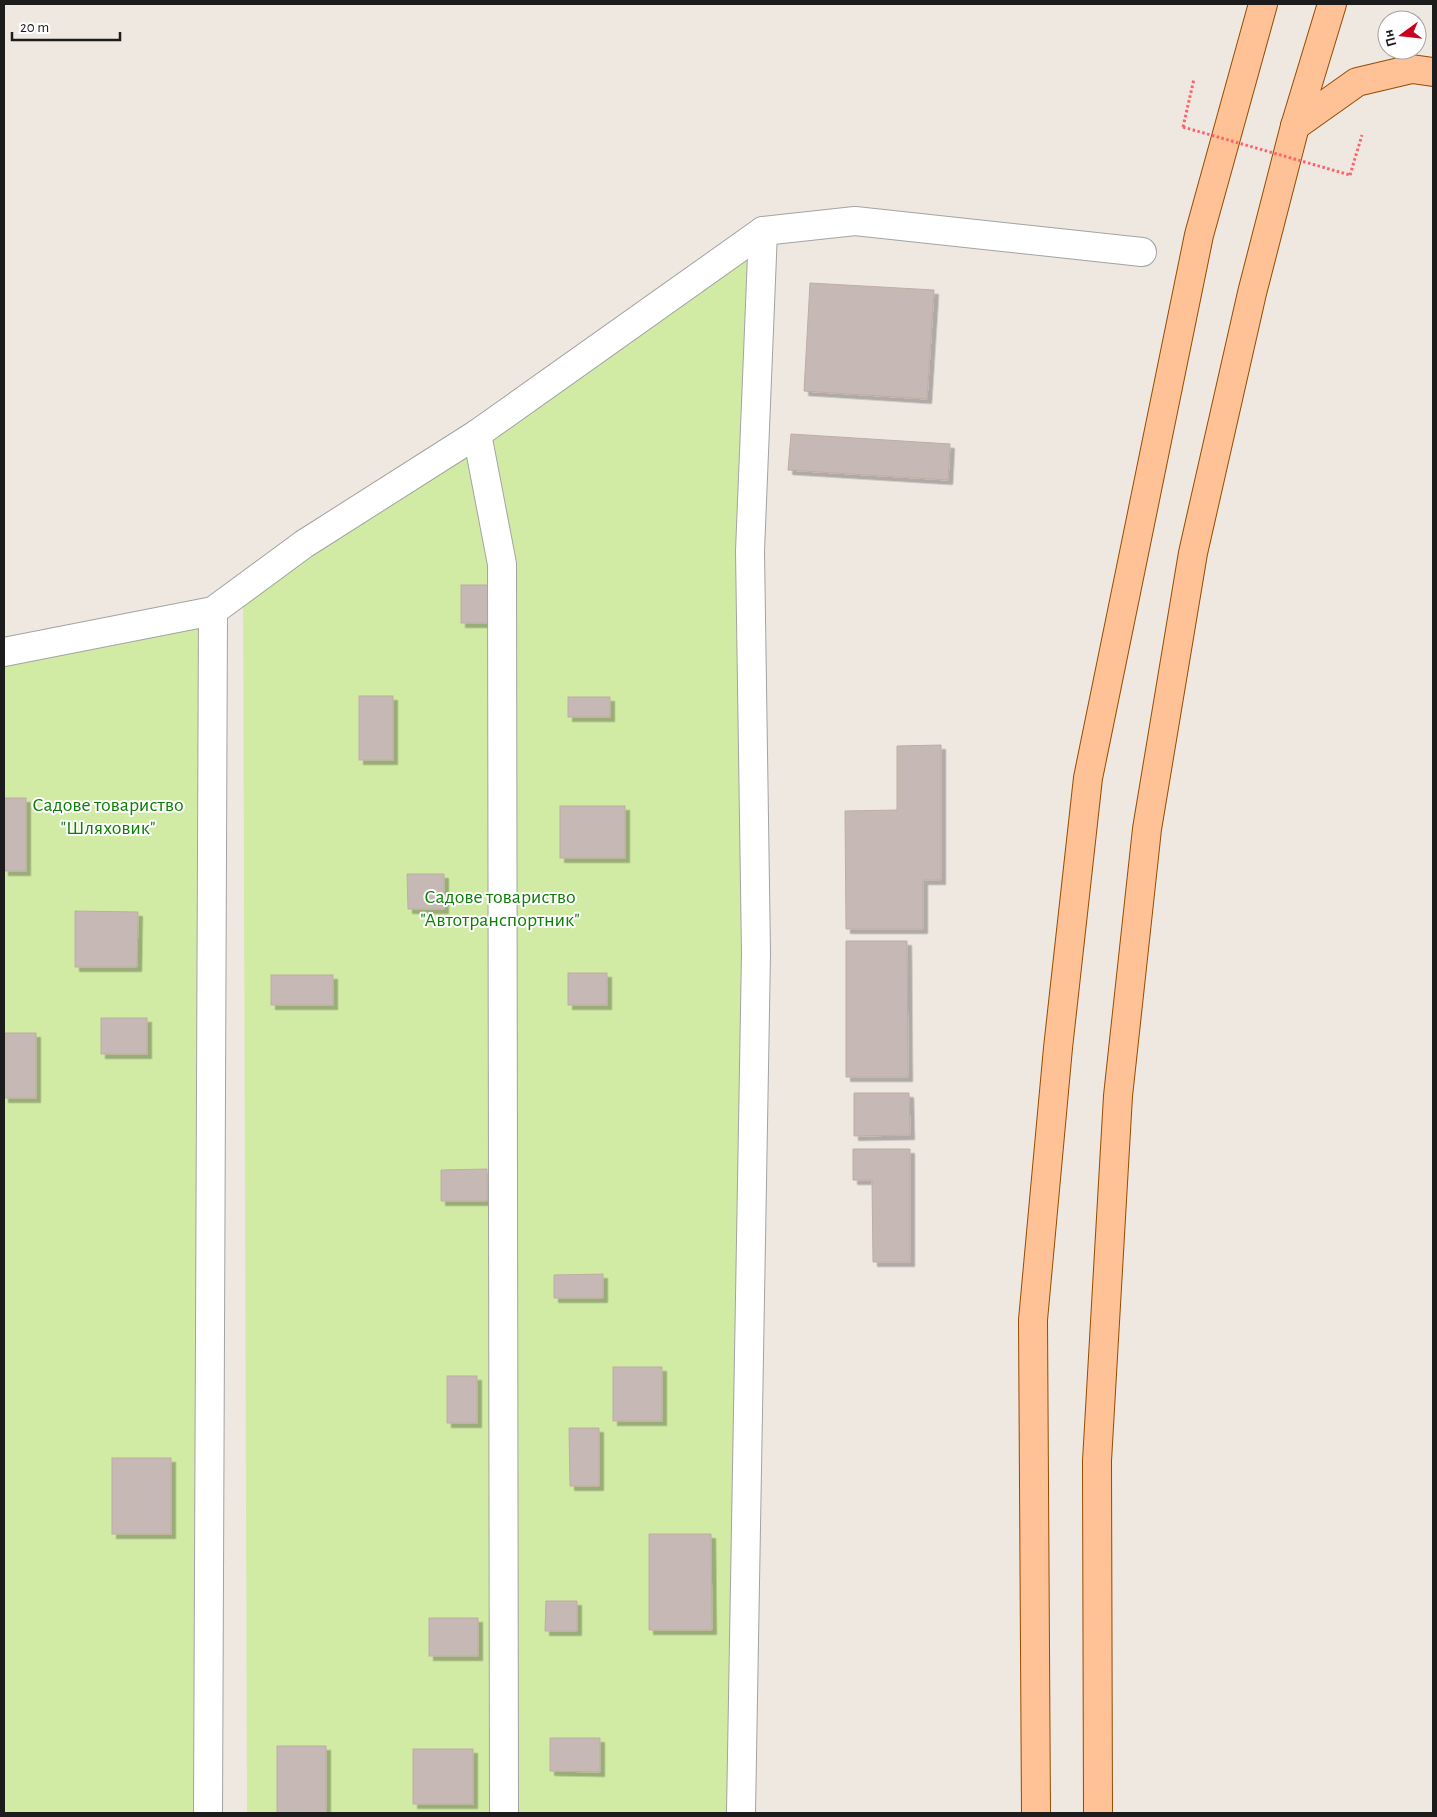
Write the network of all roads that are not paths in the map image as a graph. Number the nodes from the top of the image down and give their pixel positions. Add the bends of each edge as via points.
1 (1263, 4) edge
2 (1332, 4) edge
3 (1433, 72) edge
4 (1295, 126) junction
5 (763, 231) junction
6 (1142, 252) dead end
7 (478, 434) junction
8 (212, 611) junction
9 (4, 652) edge
10 (208, 1813) edge
11 (504, 1813) edge
12 (742, 1813) edge
13 (1036, 1813) edge
14 (1098, 1813) edge

1 - 13 main road via 1199,236 1088,778 1057,1057 1033,1320
2 - 4 main road
3 - 4 main road via 1412,69 1357,82
4 - 14 main road via 1252,293 1193,553 1147,829 1118,1096 1097,1461
5 - 6 street via 855,221
5 - 7 street
5 - 12 street via 750,550 756,953
7 - 8 street via 304,544
7 - 11 street via 502,564
8 - 9 street
8 - 10 street

